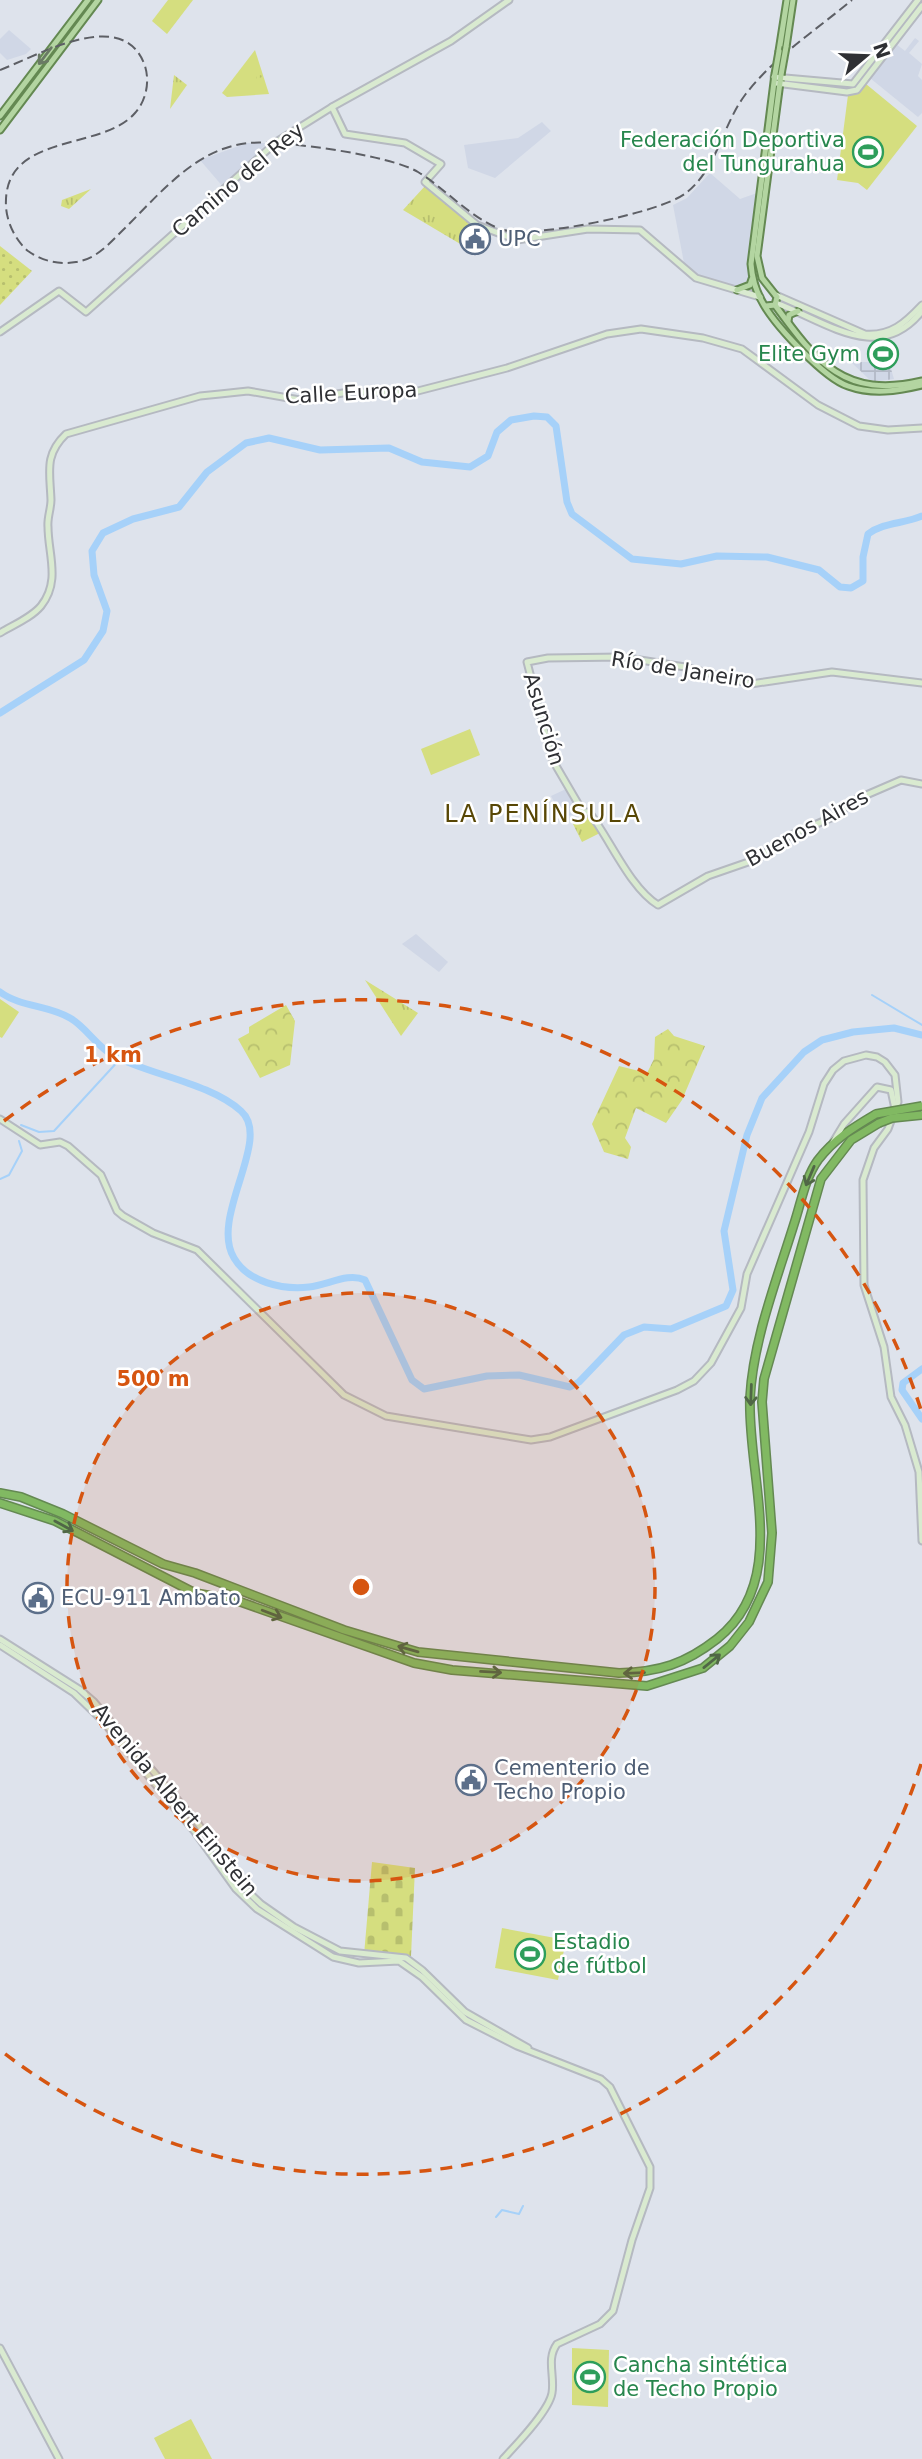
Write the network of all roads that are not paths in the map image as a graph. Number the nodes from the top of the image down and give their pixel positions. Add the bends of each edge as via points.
1 (88, 0) edge
2 (99, 0) edge
3 (509, 0) edge
4 (787, 0) edge
5 (793, 0) edge
6 (918, 0) edge
7 (922, 6) edge
8 (777, 78) junction
9 (847, 89) junction
10 (332, 107) junction
11 (0, 116) edge
12 (0, 130) edge
13 (752, 279) junction
14 (737, 290) junction
15 (763, 296) junction
16 (775, 304) junction
17 (922, 305) edge
18 (797, 311) junction
19 (922, 311) edge
20 (789, 324) junction
21 (0, 332) edge
22 (922, 383) edge
23 (922, 428) edge
24 (0, 633) edge
25 (527, 662) joint
26 (922, 683) edge
27 (922, 783) edge
28 (658, 905) joint
29 (922, 1106) edge
30 (896, 1112) junction
31 (922, 1115) edge
32 (0, 1119) edge
33 (833, 1143) junction
34 (0, 1493) edge
35 (0, 1503) edge
36 (922, 1541) edge
37 (0, 1639) edge
38 (0, 1645) edge
39 (14, 1651) junction
40 (0, 2348) edge
41 (59, 2459) edge
42 (502, 2459) edge

1 -> 11 main road
2 - 12 main road
3 - 10 street, Camino del Rey via 451,41
4 - 8 main road, bridge
5 - 8 main road, bridge
6 - 9 street
7 - 9 street via 860,88
8 - 9 street
8 - 13 main road via 752,246
8 - 15 main road via 757,256
10 - 14 street via 343,133 404,143 441,164 425,182 473,223 500,236 530,240 588,229 640,230 696,278
10 - 21 street, Camino del Rey via 275,144 86,312 58,291
13 - 14 main road via 750,285
13 - 15 main road
14 - 15 street
15 - 16 main road
15 - 16 main road
15 - 17 street via 865,334 899,328
15 - 22 main road via 820,369 839,383 871,392
16 - 18 street
16 - 20 main road
18 - 19 street via 874,339 901,332
18 - 20 main road via 789,315
20 - 22 main road via 819,359 850,382 879,387
23 - 24 street, Calle Europa via 859,426 818,405 741,349 641,329 607,334 508,368 410,393 349,393 300,400 248,391 200,396 66,434 54,446 47,525 51,586 33,613
25 - 26 street, Río de Janeiro via 621,657 751,684 832,671
25 - 28 street, Asunción via 552,759 638,887
27 - 28 street, Buenos Aires via 901,780 857,799 757,859 708,876
29 - 33 highway, bridge via 876,1114
30 - 32 street via 898,1083 885,1062 866,1055 838,1065 824,1084 747,1274 741,1308 712,1363 677,1390 531,1440 386,1416 344,1395 197,1250 153,1233 117,1211 101,1175 76,1151 60,1142 46,1146
30 - 33 street via 891,1090 877,1087
30 - 36 street via 874,1148 863,1180 862,1268 890,1371 891,1397 919,1472
35 -> 31 highway, bridge via 55,1521 195,1593 235,1600 414,1663 615,1686 647,1686 703,1668 730,1646 749,1622 768,1582 772,1533 764,1378 821,1179 851,1140 891,1118
33 -> 34 highway via 809,1176 752,1377 760,1535 757,1578 740,1616 694,1657 673,1667 619,1673 418,1652 163,1564 63,1514
37 - 39 street, Avenida Albert Einstein
38 - 39 street, Avenida Albert Einstein
39 - 42 street, Avenida Albert Einstein via 74,1693 102,1720 236,1889 257,1909 333,1957 359,1963 399,1961 466,2021 601,2079 610,2087 644,2152 652,2178 617,2305 600,2324 557,2344 551,2359 549,2402
40 - 41 street

